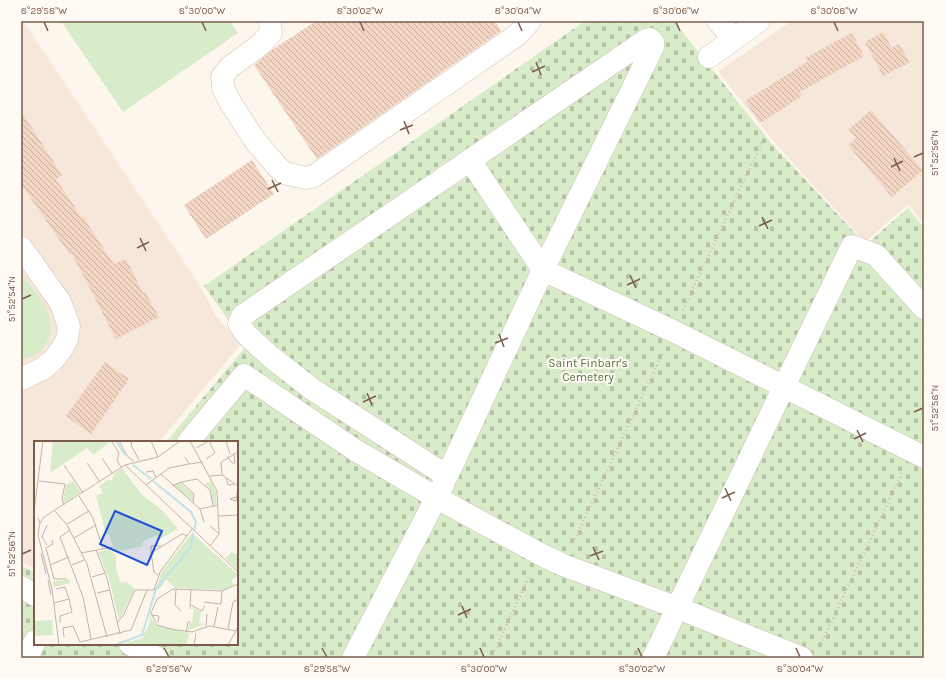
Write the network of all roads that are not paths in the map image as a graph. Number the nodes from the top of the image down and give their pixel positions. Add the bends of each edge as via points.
1 (270, 21) edge
2 (530, 21) edge
3 (718, 21) edge
4 (759, 21) edge
5 (734, 39) junction
6 (709, 57) dead end
7 (470, 160) junction
8 (21, 247) edge
9 (542, 270) junction
10 (924, 308) edge
11 (21, 379) edge
12 (784, 387) junction
13 (189, 441) edge
14 (918, 454) edge
15 (447, 476) junction
16 (437, 498) junction
17 (21, 587) edge
18 (34, 594) edge
19 (678, 608) junction
20 (34, 643) edge
21 (132, 645) edge
22 (810, 654) edge
23 (27, 658) edge
24 (157, 658) edge
25 (353, 658) edge
26 (653, 658) edge

1 - 2 street via 271,33 262,44 230,67 222,77 223,88 256,142 276,165 284,173 306,178 314,176 510,40
3 - 5 street
4 - 5 street
5 - 6 street
7 - 9 street
7 - 9 street via 646,40 650,39 653,42 653,47
7 - 15 street via 242,316 239,324 271,357 312,389
8 - 11 street via 60,302 69,326 67,338 54,359 44,368
9 - 12 street via 673,331
9 - 15 street
10 - 12 street via 876,255 852,246
12 - 14 street
12 - 19 street
13 - 16 street via 244,375 355,450
15 - 16 street
16 - 19 street via 563,565
16 - 25 street
17 - 18 street
19 - 22 street
19 - 26 street
20 - 23 street
21 - 24 street

